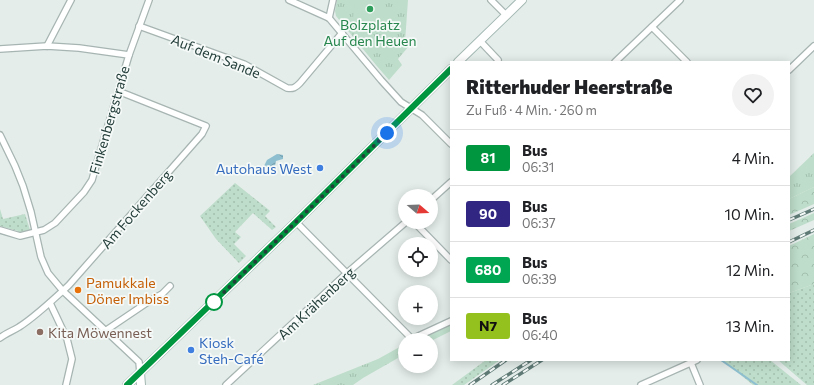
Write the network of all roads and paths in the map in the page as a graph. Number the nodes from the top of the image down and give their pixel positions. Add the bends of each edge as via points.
1 (71, 0) edge
2 (148, 0) edge
3 (289, 0) edge
4 (333, 0) edge
5 (490, 0) edge
6 (522, 0) edge
7 (680, 0) edge
8 (506, 16) junction
9 (329, 18) junction
10 (139, 26) junction
11 (652, 27) junction
12 (342, 32) junction
13 (480, 41) junction
14 (47, 46) junction
15 (814, 46) edge
16 (0, 49) edge
17 (129, 55) junction
18 (498, 60) dead end
19 (459, 61) edge
20 (616, 61) edge
21 (686, 61) edge
22 (790, 69) edge
23 (450, 70) edge
24 (118, 91) junction
25 (412, 108) junction
26 (0, 135) edge
27 (450, 143) edge
28 (450, 183) edge
29 (438, 194) edge
30 (296, 222) junction
31 (398, 229) edge
32 (421, 229) edge
33 (0, 230) edge
34 (36, 233) junction
35 (450, 259) edge
36 (347, 273) junction
37 (170, 286) dead end
38 (63, 291) junction
39 (50, 302) junction
40 (450, 321) edge
41 (105, 331) junction
42 (406, 333) edge
43 (425, 333) edge
44 (0, 338) edge
45 (694, 361) edge
46 (691, 362) junction
47 (140, 373) junction
48 (66, 385) edge
49 (127, 385) edge
50 (141, 385) edge
51 (226, 385) edge
52 (641, 385) edge
53 (700, 385) edge

1 - 14 street
2 - 10 street, Finkenbergstraße
3 - 9 street
4 - 9 street
5 - 8 street
6 - 8 main road
7 - 11 street
8 - 13 main road
9 - 12 street
10 - 12 street, Auf dem Sande via 244,64 291,89 296,88
10 - 17 street, Finkenbergstraße
11 - 20 street
11 - 21 street
12 - 25 street via 372,71 401,102
13 - 18 street
13 - 19 main road
14 - 16 street
14 - 17 street
15 - 22 street
17 - 24 street, Finkenbergstraße
23 - 25 main road
24 - 34 street, Finkenbergstraße via 92,180 55,223
24 - 38 street, Am Fockenberg via 206,126 202,134
25 - 27 street
25 - 30 main road
26 - 34 street via 20,179
28 - 29 street
30 - 36 street
30 - 47 main road
31 - 36 street, Am Krähenberg
32 - 35 street
33 - 34 street via 20,236
34 - 38 street via 48,274
36 - 42 street
36 - 51 street, Am Krähenberg
37 - 41 street via 162,294
38 - 39 street, Am Fockenberg
38 - 41 street
39 - 44 street, Am Fockenberg via 18,328
39 - 48 street via 67,339 72,359
40 - 43 street
41 - 47 street via 139,362
45 - 46 street
46 - 52 street
46 - 53 street
47 - 49 main road
47 - 50 main road

